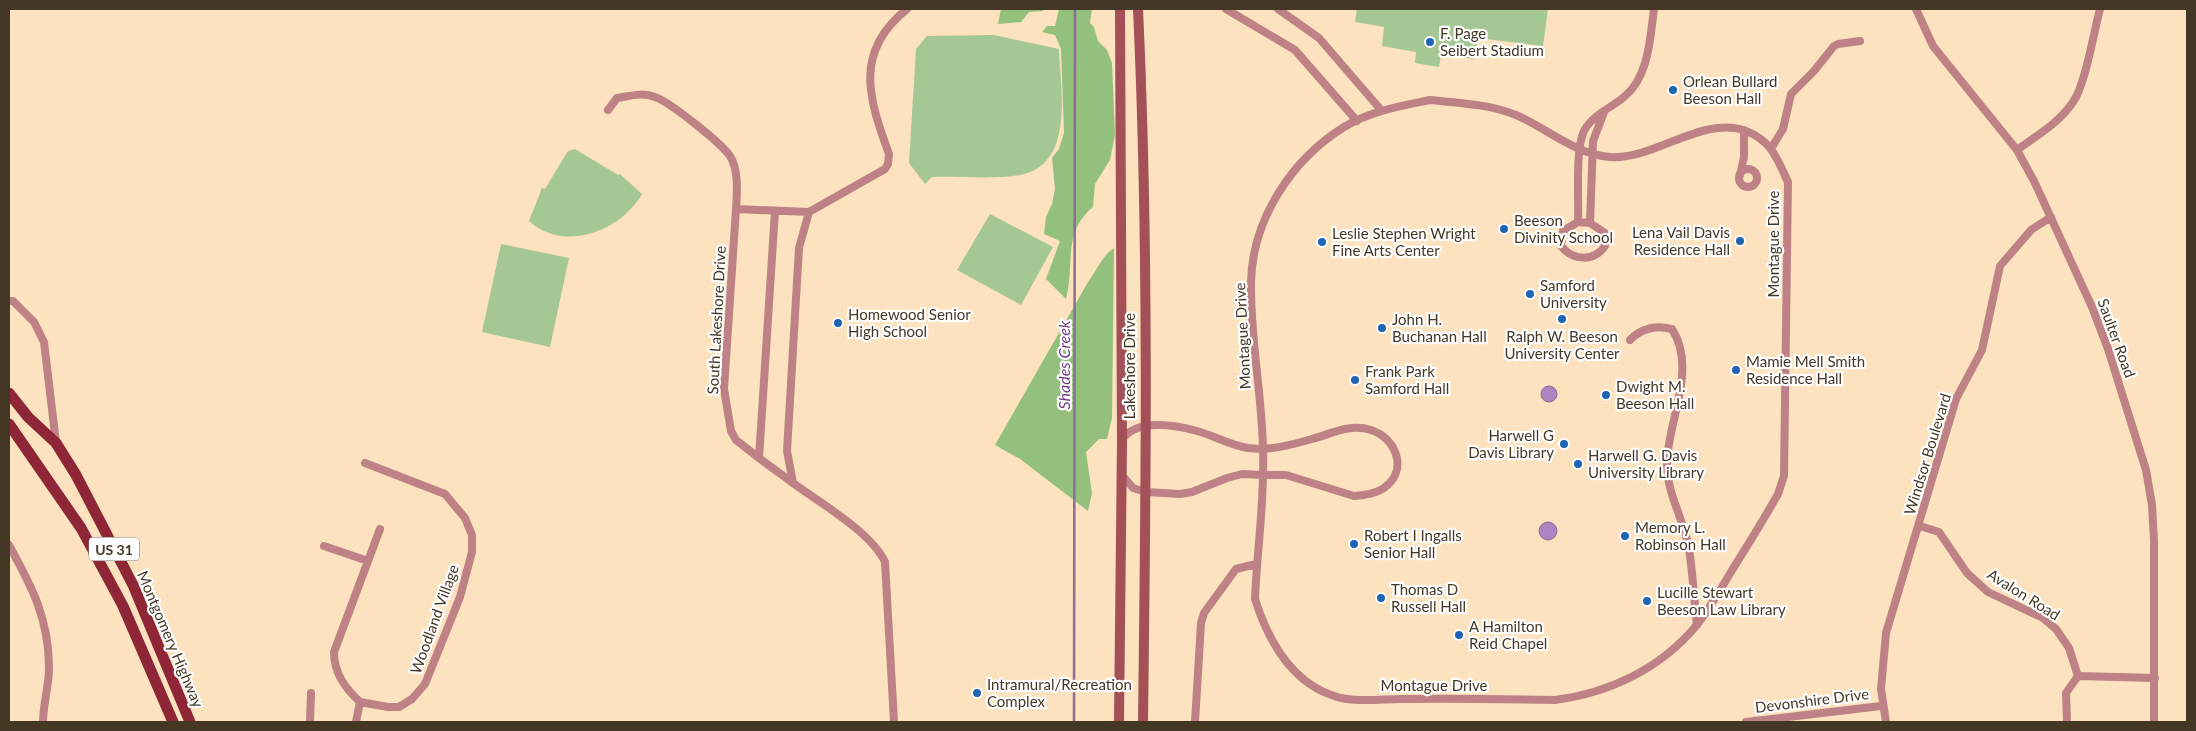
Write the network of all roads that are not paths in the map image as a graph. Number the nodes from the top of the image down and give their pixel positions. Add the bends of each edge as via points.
1 (907, 9) edge
2 (1120, 9) edge
3 (1138, 9) edge
4 (1226, 9) edge
5 (1278, 9) edge
6 (1654, 9) edge
7 (1916, 9) edge
8 (2100, 9) edge
9 (1860, 41) dead end
10 (608, 110) dead end
11 (1381, 110) junction
12 (1604, 112) junction
13 (1357, 121) junction
14 (1744, 130) junction
15 (1772, 147) junction
16 (1580, 149) junction
17 (2017, 150) junction
18 (1592, 152) junction
19 (1744, 157) junction
20 (1754, 171) junction
21 (1740, 174) junction
22 (736, 209) junction
23 (775, 211) junction
24 (809, 212) junction
25 (2051, 218) junction
26 (1578, 222) junction
27 (1590, 223) junction
28 (9, 300) edge
29 (1630, 340) dead end
30 (9, 394) edge
31 (9, 424) edge
32 (1145, 426) junction
33 (1122, 441) junction
34 (56, 443) junction
35 (1263, 449) junction
36 (759, 458) junction
37 (365, 463) dead end
38 (1120, 473) junction
39 (1262, 475) junction
40 (793, 483) junction
41 (1146, 492) junction
42 (1920, 526) junction
43 (380, 528) dead end
44 (9, 545) edge
45 (324, 546) dead end
46 (368, 561) junction
47 (1256, 564) junction
48 (1697, 625) junction
49 (2078, 676) junction
50 (2155, 678) junction
51 (311, 693) dead end
52 (360, 702) junction
53 (1881, 706) junction
54 (43, 722) edge
55 (174, 722) edge
56 (190, 722) edge
57 (310, 722) edge
58 (356, 722) edge
59 (894, 722) edge
60 (1118, 722) edge
61 (1143, 722) edge
62 (1195, 722) edge
63 (1746, 722) edge
64 (1886, 722) edge
65 (2067, 722) edge
66 (2154, 722) edge

1 - 24 street via 884,32 871,66 869,89 889,154 888,164 878,174
2 - 33 main road, Lakeshore Drive
3 - 32 main road, Lakeshore Drive via 1143,117
4 - 13 street via 1295,50
5 - 11 street via 1319,38
6 - 12 street via 1640,76 1626,96
7 - 17 street, Saulter Road via 1933,46 2004,138
8 - 17 street via 2074,102 2050,126
9 - 15 street via 1834,46 1791,94 1783,129
10 - 22 street, South Lakeshore Drive via 617,98 646,95 665,102 730,156 736,181
11 - 13 street, Montague Drive
11 - 16 street, Montague Drive via 1430,100 1491,107 1518,116
12 - 16 street via 1588,125
12 - 18 street
13 - 35 street, Montague Drive via 1308,155 1280,189 1268,210 1256,244 1251,282
14 - 15 street, Montague Drive
14 - 18 street, Montague Drive via 1717,128 1623,157 1607,157
14 - 19 street
15 - 48 street, Montague Drive via 1788,182 1784,476 1764,519
16 - 18 street, Montague Drive
16 - 26 street
17 - 25 street, Saulter Road
18 - 27 street
19 - 20 street
19 - 21 street
20 - 21 street via 1745,170
20 - 21 street via 1756,182 1749,187 1741,184
22 - 23 street
22 - 36 street, South Lakeshore Drive via 724,388 731,431 736,440
23 - 24 street
23 - 36 street
24 - 40 street via 799,248 787,451
25 - 42 street, Windsor Boulevard via 2031,230 2000,266 1982,350 1956,399 1920,516
25 - 50 street, Saulter Road via 2098,324 2146,470 2154,541
26 - 27 street
26 - 27 street via 1565,229 1560,241 1564,249 1583,258 1599,254 1606,242 1602,230
28 - 34 street via 34,322 44,342
29 - 48 street via 1635,334 1660,326 1672,329 1678,339 1682,369 1668,452 1668,475 1689,547
30 - 34 main road, Montgomery Highway / US 31
31 - 55 main road, Montgomery Highway / US 31 via 81,528 124,606
32 - 33 street via 1126,433
32 - 35 street via 1187,429 1232,445
32 - 41 main road, Lakeshore Drive
33 - 38 main road, Lakeshore Drive
34 - 56 main road, Montgomery Highway / US 31 via 133,585
35 - 39 street, Montague Drive
35 - 39 street via 1294,444 1348,428 1362,428 1389,439 1398,455 1398,465 1384,487 1354,496 1286,475
36 - 40 street, South Lakeshore Drive
37 - 52 street, Woodland Village via 445,494 465,518 472,535 472,552 460,597 424,684 412,698 399,706
38 - 41 street via 1132,488
38 - 60 main road, Lakeshore Drive
39 - 41 street via 1242,474 1180,494
39 - 47 street, Montague Drive
40 - 59 street, South Lakeshore Drive via 856,530 880,552 885,562
41 - 61 main road, Lakeshore Drive
42 - 49 street, Avalon Road via 1939,532 1967,573 1988,592 2043,618 2056,629 2069,648
42 - 53 street, Windsor Boulevard via 1911,546 1886,633
43 - 46 street
44 - 54 street via 43,614 49,670
45 - 46 street
46 - 52 street via 334,652 334,663 344,686
47 - 48 street, Montague Drive via 1255,599 1262,621 1286,664 1302,679 1334,696 1554,700 1581,697 1607,689 1639,673
47 - 62 street via 1236,569 1204,613 1199,633
49 - 50 street
49 - 65 street via 2066,693
50 - 66 street, Saulter Road
51 - 57 street
52 - 58 street
53 - 63 street, Devonshire Drive
53 - 64 street, Windsor Boulevard

